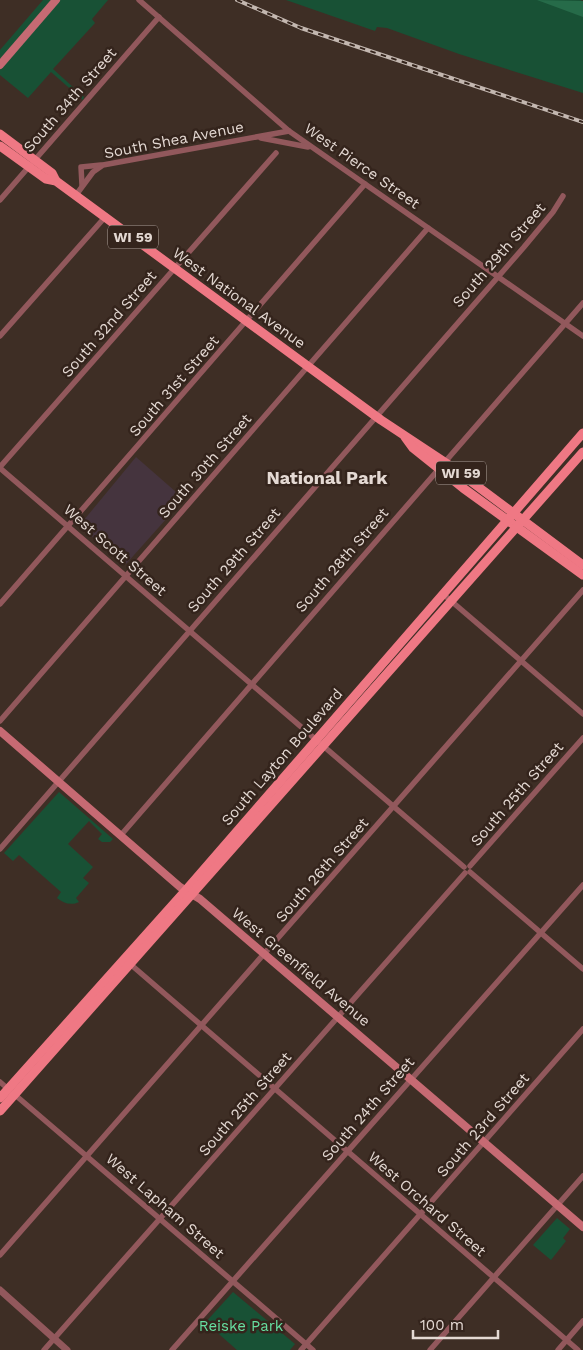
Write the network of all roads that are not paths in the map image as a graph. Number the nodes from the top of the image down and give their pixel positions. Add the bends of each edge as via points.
1 (56, 0) edge
2 (139, 0) edge
3 (159, 17) junction
4 (0, 65) edge
5 (289, 131) junction
6 (0, 134) edge
7 (252, 138) junction
8 (0, 146) edge
9 (316, 150) junction
10 (276, 152) dead end
11 (32, 164) junction
12 (103, 165) junction
13 (365, 184) junction
14 (82, 186) junction
15 (76, 195) junction
16 (563, 196) dead end
17 (0, 200) edge
18 (106, 216) junction
19 (428, 228) junction
20 (175, 268) junction
21 (498, 276) junction
22 (583, 303) edge
23 (247, 321) junction
24 (565, 324) junction
25 (0, 336) edge
26 (583, 336) edge
27 (308, 366) junction
28 (377, 416) junction
29 (583, 433) edge
30 (572, 446) junction
31 (583, 452) edge
32 (442, 465) junction
33 (0, 468) edge
34 (562, 477) junction
35 (511, 517) junction
36 (520, 524) junction
37 (68, 526) junction
38 (583, 565) edge
39 (583, 575) edge
40 (126, 576) junction
41 (583, 590) edge
42 (443, 594) junction
43 (451, 601) junction
44 (0, 604) edge
45 (190, 630) junction
46 (521, 661) junction
47 (252, 683) junction
48 (583, 714) edge
49 (0, 721) edge
50 (0, 731) edge
51 (583, 738) edge
52 (316, 739) junction
53 (324, 746) junction
54 (59, 783) junction
55 (394, 806) junction
56 (121, 835) junction
57 (0, 849) edge
58 (467, 869) junction
59 (583, 885) edge
60 (190, 892) junction
61 (541, 933) junction
62 (265, 954) junction
63 (127, 962) junction
64 (583, 969) edge
65 (339, 1017) junction
66 (202, 1026) junction
67 (583, 1028) edge
68 (412, 1079) junction
69 (0, 1082) edge
70 (275, 1089) junction
71 (11, 1092) junction
72 (0, 1098) edge
73 (0, 1111) edge
74 (485, 1142) junction
75 (348, 1152) junction
76 (87, 1156) junction
77 (583, 1176) edge
78 (558, 1205) junction
79 (421, 1215) junction
80 (160, 1218) junction
81 (583, 1227) edge
82 (0, 1255) edge
83 (494, 1277) junction
84 (232, 1282) junction
85 (0, 1290) edge
86 (583, 1321) edge
87 (54, 1339) junction
88 (567, 1340) junction
89 (306, 1344) junction
90 (44, 1350) edge
91 (66, 1350) edge
92 (172, 1350) edge
93 (301, 1350) edge
94 (313, 1350) edge
95 (430, 1350) edge
96 (558, 1350) edge
97 (578, 1350) edge

1 - 4 main road
2 - 3 street, West Pierce Street
3 - 5 street, West Pierce Street
3 - 11 street, South 34th Street
5 - 7 street, South Shea Avenue
5 - 9 street, West Pierce Street
6 - 11 main road, West National Avenue / WI 59
7 - 9 street via 284,141
7 - 12 street, South Shea Avenue
8 - 11 main road, West National Avenue / WI 59
9 - 13 street, West Pierce Street
10 - 20 street, South 32nd Street
11 - 15 main road, West National Avenue / WI 59 via 52,173 56,181
11 - 17 street, South 34th Street
12 - 14 street, South Shea Avenue
12 - 14 street via 81,167
13 - 19 street, West Pierce Street
13 - 23 street, South 31st Street
14 - 15 street, South Shea Avenue
15 - 18 main road, West National Avenue / WI 59
16 - 21 street, South 29th Street
18 - 20 main road, West National Avenue / WI 59
18 - 25 street
19 - 21 street, West Pierce Street
19 - 27 street, South 30th Street
20 - 23 main road, West National Avenue / WI 59
20 - 33 street, South 32nd Street
21 - 24 street, West Pierce Street
21 - 28 street, South 29th Street
22 - 24 street, South 28th Street
23 - 27 main road, West National Avenue / WI 59
23 - 37 street, South 31st Street
24 - 26 street, West Pierce Street
24 - 32 street, South 28th Street
27 - 28 main road, West National Avenue / WI 59
27 - 40 street, South 30th Street
28 - 32 main road, West National Avenue / WI 59 via 405,437 417,441
28 - 45 street, South 29th Street
29 - 30 main road, South Layton Boulevard
30 - 34 main road via 557,469
30 - 35 main road, South Layton Boulevard
31 - 34 main road, South Layton Boulevard
32 - 35 main road, West National Avenue / WI 59
32 - 47 street, South 28th Street
33 - 37 street, West Scott Street
34 - 36 main road, South Layton Boulevard
35 - 36 main road, West National Avenue / WI 59
35 - 42 main road, South Layton Boulevard
36 - 38 main road, West National Avenue / WI 59
36 - 39 main road, West National Avenue / WI 59
36 - 43 main road, South Layton Boulevard
37 - 40 street, West Scott Street
37 - 44 street, South 31st Street
40 - 45 street, West Scott Street
40 - 49 street, South 30th Street
41 - 46 street, South 26th Street
42 - 43 street
42 - 52 main road, South Layton Boulevard
43 - 46 street
43 - 53 main road, South Layton Boulevard
45 - 47 street, West Scott Street
45 - 54 street, South 29th Street
46 - 48 street
46 - 55 street, South 26th Street
47 - 52 street, West Scott Street
47 - 56 street, South 28th Street
50 - 54 main road, West Greenfield Avenue
51 - 58 street, South 25th Street
52 - 53 street, West Scott Street
52 - 60 main road, South Layton Boulevard
53 - 55 street, West Scott Street
53 - 60 main road, South Layton Boulevard
54 - 56 main road, West Greenfield Avenue
54 - 57 street, South 29th Street
55 - 58 street, West Scott Street
55 - 62 street, South 26th Street
56 - 60 main road, West Greenfield Avenue
58 - 61 street, West Scott Street
58 - 65 street, South 25th Street
59 - 61 street, South 24th Street
60 - 62 main road, West Greenfield Avenue
60 - 63 main road, South Layton Boulevard
61 - 64 street, West Scott Street
61 - 68 street, South 24th Street
62 - 65 main road, West Greenfield Avenue
62 - 66 street, South 26th Street
63 - 66 street, West Orchard Street
63 - 71 main road, South Layton Boulevard
65 - 68 main road, West Greenfield Avenue
65 - 70 street, South 25th Street
66 - 70 street, West Orchard Street
66 - 76 street, South 26th Street
67 - 74 street, South 23rd Street
68 - 74 main road, West Greenfield Avenue
68 - 75 street, South 24th Street
69 - 71 street, West Lapham Street
70 - 75 street, West Orchard Street
70 - 80 street, South 25th Street
71 - 72 main road, South Layton Boulevard
71 - 73 main road, South Layton Boulevard
71 - 76 street, West Lapham Street
74 - 78 main road, West Greenfield Avenue
74 - 79 street, South 23rd Street
75 - 79 street, West Orchard Street
75 - 84 street, South 24th Street
76 - 80 street, West Lapham Street
76 - 82 street, South 26th Street
77 - 78 street
78 - 81 main road, West Greenfield Avenue
78 - 83 street
79 - 83 street, West Orchard Street
79 - 89 street, South 23rd Street
80 - 84 street, West Lapham Street
80 - 87 street, South 25th Street
83 - 88 street, West Orchard Street
83 - 95 street
84 - 89 street, West Lapham Street
84 - 92 street, South 24th Street
85 - 87 street
86 - 88 street
87 - 90 street, South 25th Street
87 - 91 street
88 - 96 street
88 - 97 street, West Orchard Street
89 - 93 street, South 23rd Street
89 - 94 street, West Lapham Street

